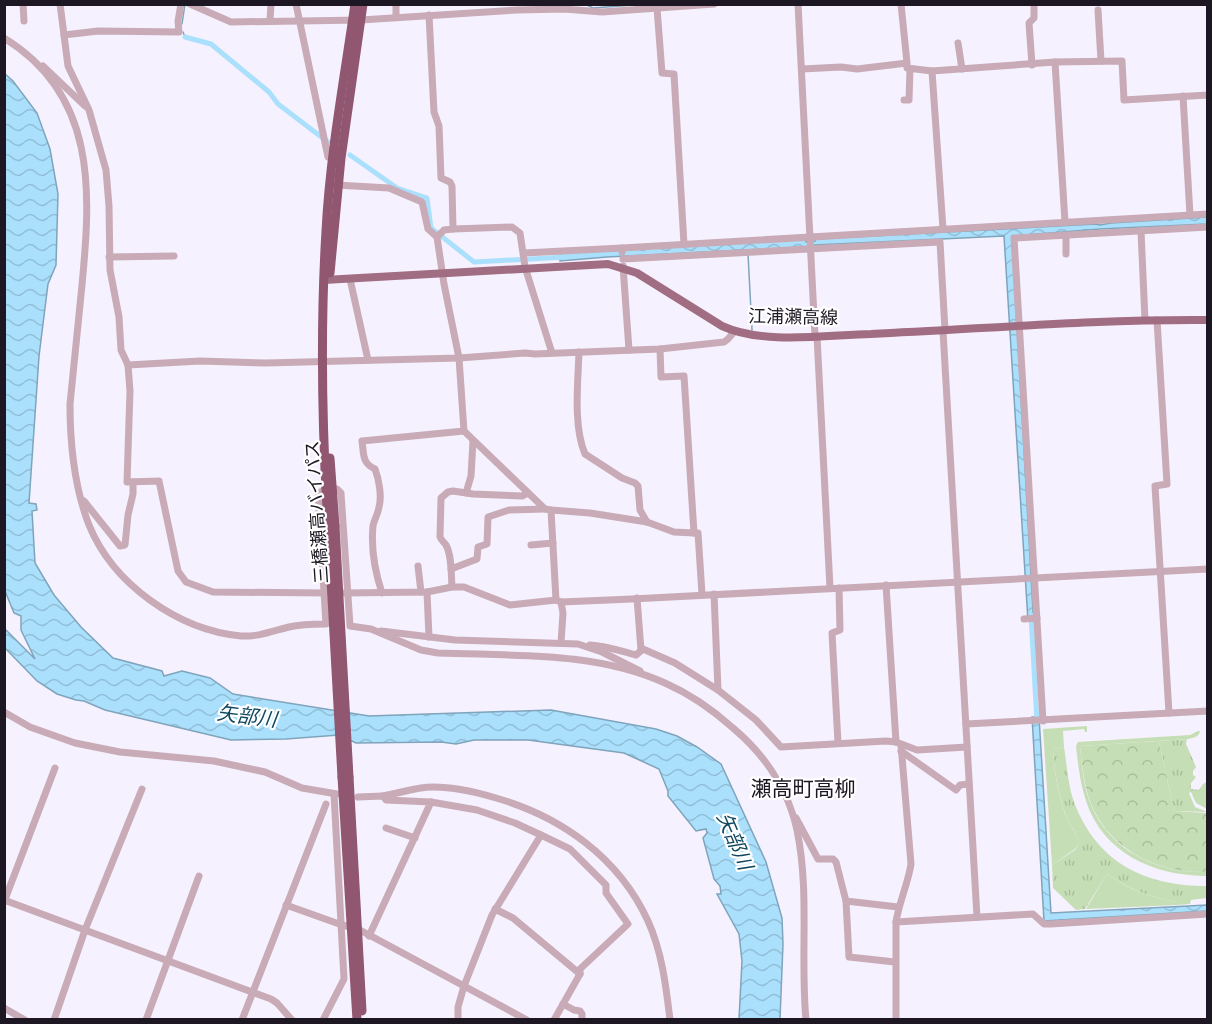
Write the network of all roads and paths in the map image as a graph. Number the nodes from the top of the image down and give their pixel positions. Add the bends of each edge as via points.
1 (23, 4) edge
2 (60, 4) edge
3 (181, 4) edge
4 (271, 4) edge
5 (296, 4) edge
6 (355, 4) edge
7 (363, 4) edge
8 (396, 4) edge
9 (714, 4) edge
10 (798, 4) edge
11 (901, 4) edge
12 (1034, 4) edge
13 (190, 5) edge
14 (517, 7) edge
15 (657, 9) junction
16 (1098, 10) dead end
17 (429, 15) junction
18 (396, 17) junction
19 (270, 20) junction
20 (357, 20) junction
21 (24, 21) dead end
22 (299, 21) junction
23 (64, 35) junction
24 (4, 38) edge
25 (958, 43) dead end
26 (1101, 61) junction
27 (1055, 62) junction
28 (38, 64) junction
29 (1032, 65) junction
30 (908, 66) junction
31 (802, 69) junction
32 (962, 69) junction
33 (932, 71) junction
34 (1208, 95) edge
35 (1183, 96) junction
36 (904, 100) dead end
37 (89, 110) junction
38 (333, 159) junction
39 (334, 185) junction
40 (1208, 214) edge
41 (1190, 215) junction
42 (1065, 222) junction
43 (1104, 227) junction
44 (1208, 227) edge
45 (453, 229) junction
46 (943, 229) junction
47 (1142, 231) junction
48 (439, 235) junction
49 (1066, 235) junction
50 (810, 243) junction
51 (684, 244) junction
52 (524, 253) junction
53 (1066, 254) dead end
54 (174, 256) dead end
55 (622, 256) junction
56 (109, 257) junction
57 (525, 267) junction
58 (443, 273) junction
59 (350, 279) junction
60 (327, 280) junction
61 (1145, 320) junction
62 (1157, 320) junction
63 (1208, 320) edge
64 (1015, 327) junction
65 (944, 331) junction
66 (734, 332) junction
67 (816, 336) junction
68 (660, 349) junction
69 (629, 350) junction
70 (579, 352) junction
71 (552, 353) junction
72 (459, 357) junction
73 (368, 360) junction
74 (325, 361) junction
75 (128, 365) junction
76 (464, 431) junction
77 (473, 441) junction
78 (133, 482) junction
79 (330, 490) junction
80 (466, 493) junction
81 (528, 493) junction
82 (82, 500) junction
83 (548, 510) junction
84 (647, 522) junction
85 (694, 533) junction
86 (553, 543) junction
87 (531, 545) dead end
88 (418, 566) dead end
89 (451, 569) junction
90 (1208, 569) edge
91 (1160, 572) junction
92 (1033, 578) junction
93 (957, 582) junction
94 (886, 585) junction
95 (452, 587) junction
96 (830, 588) junction
97 (839, 588) junction
98 (424, 592) junction
99 (324, 593) junction
100 (347, 593) junction
101 (381, 593) junction
102 (702, 594) junction
103 (714, 594) junction
104 (637, 598) junction
105 (559, 601) junction
106 (326, 624) junction
107 (350, 626) junction
108 (371, 629) junction
109 (429, 637) junction
110 (561, 643) junction
111 (578, 644) junction
112 (641, 650) junction
113 (644, 674) junction
114 (718, 690) junction
115 (1208, 711) edge
116 (4, 712) edge
117 (1169, 713) junction
118 (1042, 721) junction
119 (966, 724) junction
120 (838, 743) junction
121 (899, 746) junction
122 (967, 747) junction
123 (55, 768) dead end
124 (969, 784) junction
125 (142, 789) dead end
126 (383, 796) junction
127 (358, 797) dead end
128 (431, 802) junction
129 (326, 804) dead end
130 (793, 816) junction
131 (386, 828) dead end
132 (541, 835) junction
133 (415, 838) junction
134 (199, 876) dead end
135 (5, 901) edge
136 (846, 901) junction
137 (286, 905) junction
138 (898, 907) junction
139 (495, 909) junction
140 (1208, 915) edge
141 (977, 917) junction
142 (896, 922) junction
143 (350, 927) junction
144 (85, 930) junction
145 (369, 936) junction
146 (166, 961) junction
147 (895, 962) junction
148 (580, 974) junction
149 (464, 986) junction
150 (252, 992) junction
151 (562, 1004) junction
152 (4, 1008) edge
153 (25, 1020) edge
154 (54, 1020) edge
155 (146, 1020) edge
156 (242, 1020) edge
157 (292, 1020) edge
158 (323, 1020) edge
159 (357, 1020) edge
160 (363, 1020) edge
161 (458, 1020) edge
162 (527, 1020) edge
163 (554, 1020) edge
164 (582, 1020) edge
165 (670, 1020) edge
166 (806, 1020) edge
167 (896, 1020) edge

1 - 21 street
2 - 23 street
3 - 23 street via 180,32
4 - 19 street
5 - 22 street
6 - 20 highway, 三橋瀬高バイパス
7 - 20 highway, 三橋瀬高バイパス
8 - 18 street
9 - 15 street
10 - 31 street
11 - 30 street
12 - 29 street via 1034,18 1029,23
13 - 19 street via 231,22
14 - 15 street via 602,12
14 - 17 street
15 - 51 street via 662,74 674,74
16 - 26 street
17 - 18 street
17 - 45 street via 441,178 452,186
18 - 20 street
19 - 22 street
20 - 22 street
20 - 38 highway, 三橋瀬高バイパス
20 - 39 highway, 三橋瀬高バイパス
22 - 38 street via 328,157
23 - 37 street via 68,66
24 - 28 street
25 - 32 street
26 - 27 street
26 - 35 street via 1122,61 1124,100
27 - 29 street
27 - 42 street
28 - 37 street
28 - 82 street via 62,97 78,133 87,180 87,234 70,414
29 - 32 street
30 - 31 street
30 - 33 street
30 - 36 street via 909,100
31 - 50 street
32 - 33 street
33 - 46 street
34 - 35 street
35 - 41 street
37 - 56 street via 106,170
38 - 39 highway, 三橋瀬高バイパス
39 - 48 street via 389,188 422,202 428,229
39 - 60 highway, 三橋瀬高バイパス
40 - 41 street
41 - 43 street
42 - 43 street
42 - 46 street
43 - 47 street
43 - 49 street
44 - 47 street
45 - 48 street
45 - 52 street via 512,227 520,233
46 - 50 street
47 - 61 street
48 - 58 street
49 - 53 street
49 - 64 street via 1014,238
50 - 51 street
50 - 55 street
50 - 65 street via 940,242
50 - 67 street
51 - 55 street
52 - 55 street
52 - 57 street
54 - 56 street
55 - 57 main road, 江浦瀬高線 via 592,264
55 - 66 main road, 江浦瀬高線 via 637,273
55 - 69 street
56 - 75 street via 121,350
57 - 58 main road, 江浦瀬高線
57 - 71 street
58 - 59 main road, 江浦瀬高線
58 - 72 street
59 - 60 main road, 江浦瀬高線
59 - 73 street
60 - 74 highway, 三橋瀬高バイパス
61 - 62 main road, 江浦瀬高線
61 - 64 main road, 江浦瀬高線
62 - 63 main road, 江浦瀬高線
62 - 91 street via 1167,484 1155,486
64 - 65 main road, 江浦瀬高線
64 - 92 street
65 - 67 main road, 江浦瀬高線
65 - 93 street
66 - 67 main road, 江浦瀬高線 via 759,337
66 - 68 street via 724,342
67 - 96 street
68 - 69 street
68 - 85 street via 661,377 684,375
69 - 70 street
70 - 71 street
70 - 84 street via 579,415 585,454 638,486 640,510
71 - 72 street
72 - 73 street
72 - 76 street
73 - 74 street
74 - 75 street
74 - 79 highway, 三橋瀬高バイパス
75 - 78 street via 127,482
76 - 77 street
76 - 101 street via 362,441 365,463 377,474 380,504 373,542
77 - 80 street
77 - 81 street
78 - 82 street via 125,545 120,546
78 - 99 street via 159,481 178,571 186,582 213,592
79 - 99 street via 318,494
79 - 100 street via 341,493
79 - 143 highway, 三橋瀬高バイパス, bridge
80 - 81 street
80 - 89 street via 448,492 441,498 440,537
81 - 83 street
82 - 106 street via 94,536 116,567 130,584 175,615 207,629 243,636 303,624
83 - 84 street
83 - 86 street
83 - 89 street via 509,510 488,517 487,543 478,547 477,559
84 - 85 street via 674,532
85 - 102 street via 698,533
86 - 87 street
86 - 105 street
88 - 98 street
89 - 95 street
90 - 91 street
91 - 92 street
91 - 117 street
92 - 93 street
92 - 118 street via 1030,618
93 - 94 street
93 - 119 street
94 - 97 street
94 - 121 street
95 - 98 street
95 - 105 street via 476,590 510,605
96 - 97 street
96 - 103 street
97 - 120 street via 840,630 832,633
98 - 101 street
98 - 109 street
99 - 100 street
99 - 106 street
100 - 101 street
100 - 107 street
102 - 103 street
102 - 104 street
103 - 114 street
104 - 105 street
104 - 112 street
105 - 110 street via 563,613
106 - 107 street
107 - 108 street
108 - 109 street
108 - 113 street via 438,653 561,658 610,664
109 - 110 street
110 - 111 street
111 - 112 street via 610,647 636,655
111 - 113 street
112 - 114 street via 675,663
113 - 130 street via 693,697 746,740 771,770
114 - 120 street via 756,720 781,747
115 - 117 street
116 - 143 street via 30,727 75,743 120,752 214,761 335,794
117 - 118 street
118 - 119 street
119 - 122 street
120 - 121 street
121 - 122 street via 917,750
121 - 124 street via 956,790
121 - 138 street via 911,864
122 - 124 street
123 - 135 street
124 - 141 street
125 - 144 street
126 - 127 street
126 - 128 street via 386,800
126 - 165 street via 432,787 469,791 533,811 577,836 613,868 641,907 657,947
128 - 132 street via 477,810
128 - 133 street
129 - 137 street
130 - 136 street via 818,859 836,862
130 - 166 street via 804,889
131 - 133 street
132 - 139 street
132 - 148 street via 570,849 588,865 606,885 606,892 628,924 580,969
133 - 145 street
134 - 146 street
135 - 144 street
136 - 138 street
136 - 147 street via 849,957
137 - 143 street
137 - 150 street
138 - 142 street
139 - 148 street via 513,918
139 - 149 street
140 - 141 street via 1051,924 1044,924 1033,914
141 - 142 street
142 - 147 street
143 - 145 street
143 - 158 street via 344,979
143 - 159 highway, 三橋瀬高バイパス
143 - 160 highway, 三橋瀬高バイパス
144 - 146 street
144 - 154 street
145 - 149 street
146 - 150 street
146 - 155 street
147 - 167 street
148 - 151 street
149 - 161 street
149 - 162 street
150 - 156 street
150 - 157 street via 277,1003
151 - 163 street
151 - 164 street via 580,1011
152 - 153 street

